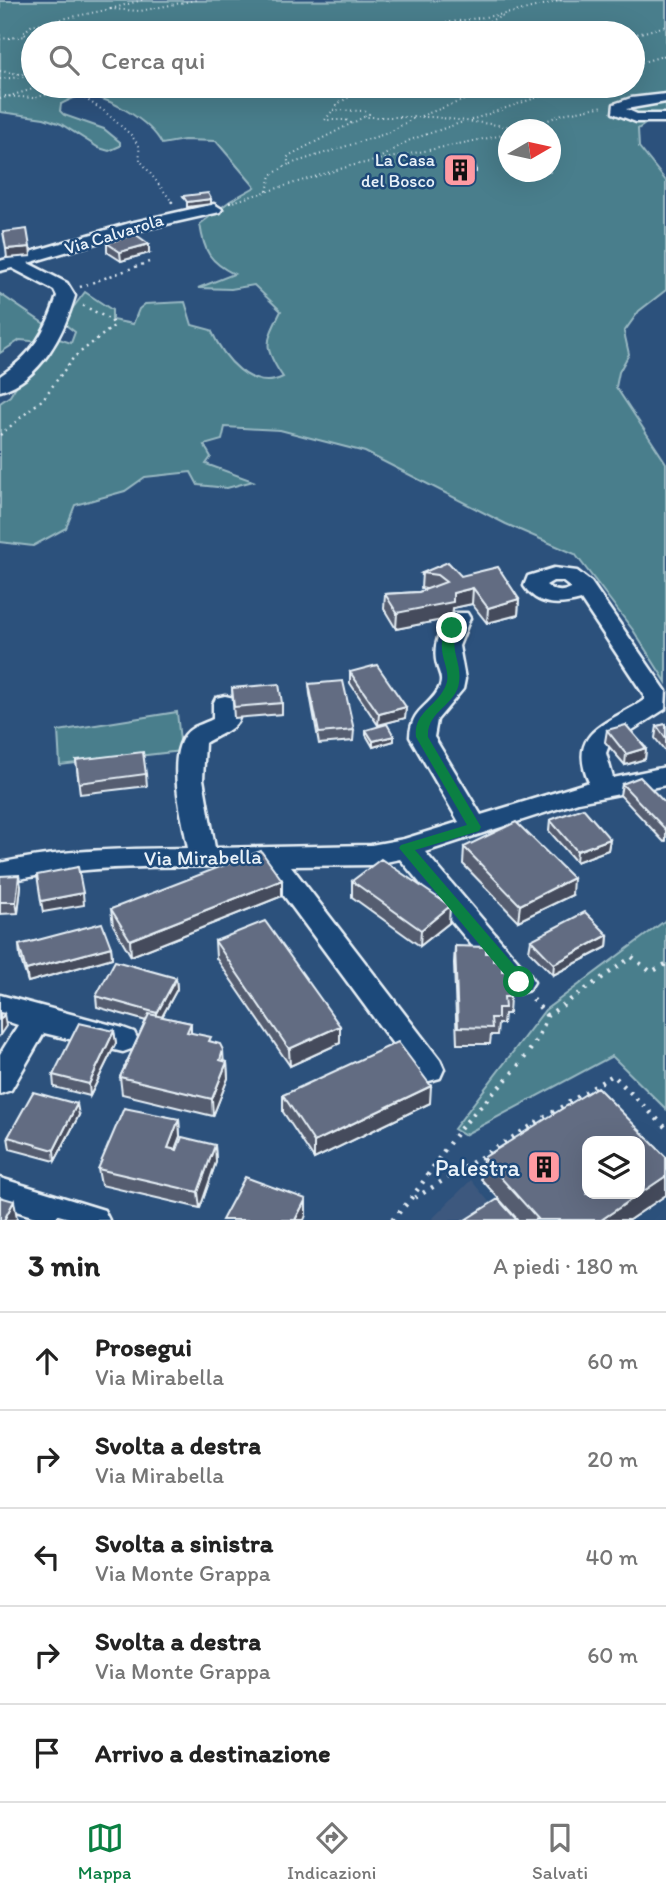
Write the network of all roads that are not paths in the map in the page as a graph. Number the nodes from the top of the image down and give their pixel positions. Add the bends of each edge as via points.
1 (666, 97) edge
2 (666, 118) edge
3 (214, 209) road end
4 (7, 265) edge
5 (65, 293) joint
6 (0, 385) edge
7 (583, 587) dead end
8 (459, 618) dead end
9 (225, 704) dead end
10 (666, 776) edge
11 (604, 787) junction
12 (475, 827) junction
13 (406, 848) junction
14 (268, 855) junction
15 (203, 856) junction
16 (0, 873) edge
17 (519, 982) dead end
18 (0, 1007) edge
19 (37, 1019) junction
20 (123, 1040) dead end
21 (429, 1069) dead end
22 (0, 1081) edge
23 (0, 1192) edge
24 (92, 1220) edge

1 - 2 street via 619,107 620,113 636,118
3 - 4 street, Via Calvarola
4 - 5 street, Via Calvarola via 51,280
5 - 6 street via 41,354
7 - 11 street via 656,695 656,703 649,709 618,725 596,744 591,756
8 - 12 street via 447,639 453,681 421,727 426,744
9 - 15 street via 224,724 200,734 191,747
10 - 11 street, Via Mirabella
11 - 12 street, Via Mirabella
12 - 13 street, Via Mirabella
13 - 14 street, Via Mirabella via 371,855
13 - 17 street
14 - 15 street, Via Mirabella
14 - 21 street
15 - 16 street, Via Mirabella via 88,859
18 - 19 street
19 - 20 street
19 - 22 street
23 - 24 street

